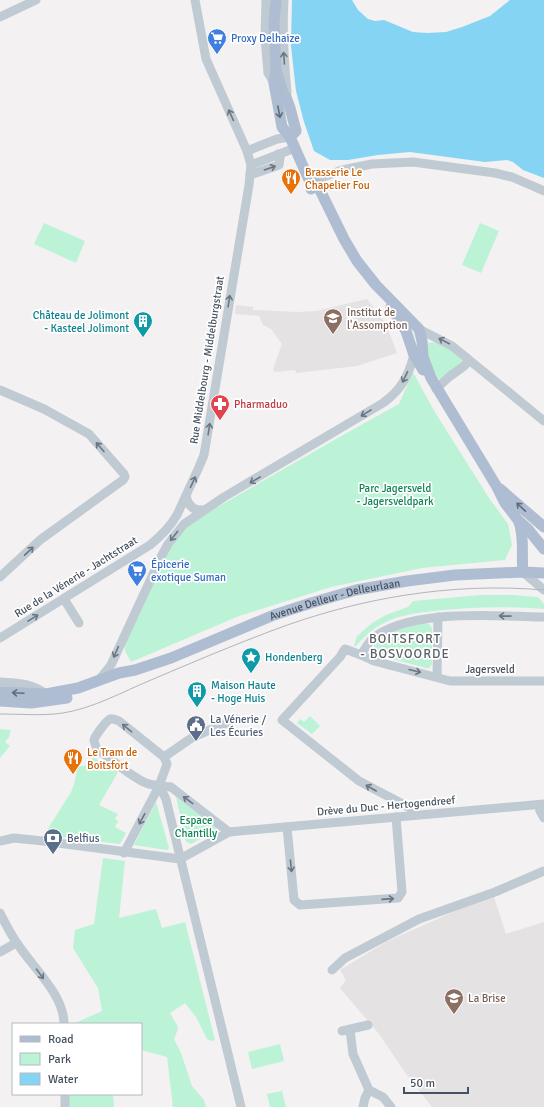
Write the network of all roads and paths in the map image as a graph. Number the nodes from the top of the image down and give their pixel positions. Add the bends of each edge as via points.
1 (36, 0) edge
2 (195, 0) edge
3 (266, 0) edge
4 (276, 0) edge
5 (284, 0) edge
6 (0, 17) edge
7 (276, 70) junction
8 (274, 84) junction
9 (286, 97) junction
10 (290, 137) junction
11 (295, 148) junction
12 (247, 151) junction
13 (278, 154) junction
14 (251, 165) junction
15 (250, 176) junction
16 (310, 182) junction
17 (544, 191) edge
18 (376, 285) junction
19 (417, 327) junction
20 (414, 355) junction
21 (467, 358) junction
22 (431, 378) junction
23 (436, 389) junction
24 (0, 390) edge
25 (544, 421) edge
26 (497, 487) junction
27 (186, 496) junction
28 (203, 510) junction
29 (518, 520) junction
30 (544, 527) edge
31 (150, 545) junction
32 (544, 549) edge
33 (162, 555) junction
34 (523, 572) junction
35 (544, 573) edge
36 (0, 577) edge
37 (544, 590) edge
38 (64, 598) junction
39 (438, 617) junction
40 (544, 617) edge
41 (79, 623) dead end
42 (0, 638) edge
43 (361, 655) junction
44 (135, 670) junction
45 (437, 677) junction
46 (544, 681) edge
47 (0, 682) edge
48 (97, 682) junction
49 (0, 692) edge
50 (46, 694) junction
51 (0, 701) edge
52 (236, 719) dead end
53 (161, 755) junction
54 (159, 786) junction
55 (542, 805) edge
56 (414, 815) junction
57 (396, 817) junction
58 (544, 818) edge
59 (287, 827) junction
60 (230, 832) junction
61 (0, 840) edge
62 (124, 853) junction
63 (180, 859) junction
64 (544, 870) edge
65 (0, 913) edge
66 (16, 943) junction
67 (0, 952) edge
68 (332, 970) dead end
69 (64, 1023) edge
70 (368, 1025) dead end
71 (369, 1090) junction
72 (65, 1095) edge
73 (65, 1107) edge
74 (241, 1107) edge
75 (363, 1107) edge
76 (391, 1107) edge

1 - 6 street
12 -> 2 street via 206,60
3 - 8 street via 265,38 268,73
4 - 7 main road
9 -> 5 street via 282,19
7 - 8 main road
7 - 9 main road
8 -> 10 main road via 282,126
9 - 10 main road via 296,131
10 - 11 main road
10 - 12 street via 277,139
11 - 13 street
11 - 16 main road
12 - 14 street
13 - 14 street
15 -> 13 street via 279,165
14 - 15 street, Rue Middelbourg - Middelburgstraat
27 -> 15 street, Rue Middelbourg - Middelburgstraat via 199,467 208,437
16 - 17 street via 342,170 372,164 413,162 495,173 512,177
16 - 18 main road via 310,187 336,233 344,239
18 - 19 main road
18 - 20 main road via 403,326
21 -> 19 street via 448,343
19 - 22 main road via 423,357
20 - 22 main road
20 -> 28 street via 403,382 394,395
21 - 23 street via 464,366
21 - 25 street
22 - 23 main road
23 - 26 main road
36 -> 24 street via 40,540 125,477 89,434 44,409
26 - 29 main road
30 -> 26 main road
27 - 28 street via 191,507 198,511
27 - 31 street, Rue Middelbourg - Middelburgstraat via 173,522
28 -> 33 street via 180,529
29 - 32 main road
29 - 34 main road via 522,530
31 - 33 street, Rue de la Vénerie - Jachtstraat
31 - 38 street, Rue de la Vénerie - Jachtstraat
33 -> 48 street via 111,665
34 - 35 main road, Avenue Delleur - Delleurlaan
34 - 37 street
34 - 44 main road, Avenue Delleur - Delleurlaan via 406,581 356,590 274,616
38 - 41 street
42 -> 38 street, Rue de la Vénerie - Jachtstraat
40 -> 39 street
39 - 43 street via 397,626 382,633 372,640
39 - 45 street
43 -> 45 street, Jagersveld via 374,661
56 -> 43 street, Jagersveld via 414,810 359,781 282,720 345,649
44 - 48 main road
44 - 51 main road via 122,679 77,696 31,703
45 - 46 street, Jagersveld via 450,681
47 - 50 street via 32,685
48 - 50 main road
50 -> 49 main road
52 - 53 street via 193,736
53 - 54 street via 167,764
53 -> 54 street via 114,719 107,721 95,736 97,749 146,783
60 -> 54 street via 171,787
54 -> 62 street
54 - 63 street via 166,799
55 - 56 street, Drève du Duc - Hertogendreef
55 - 58 street via 540,811
56 - 57 street, Drève du Duc - Hertogendreef
57 - 59 street, Drève du Duc - Hertogendreef
59 -> 57 street via 294,900 300,905 398,898 402,892
59 - 60 street, Drève du Duc - Hertogendreef
60 - 63 street, Drève du Duc - Hertogendreef
61 - 62 street via 14,838 44,841
62 - 63 street
63 - 74 street
64 - 68 street via 495,892 419,919 345,958
65 - 66 street
66 - 67 street
66 -> 69 street via 58,1000 64,1014
70 - 71 street via 346,1030 353,1054
71 - 75 street
71 - 76 street via 383,1097
72 - 73 street

